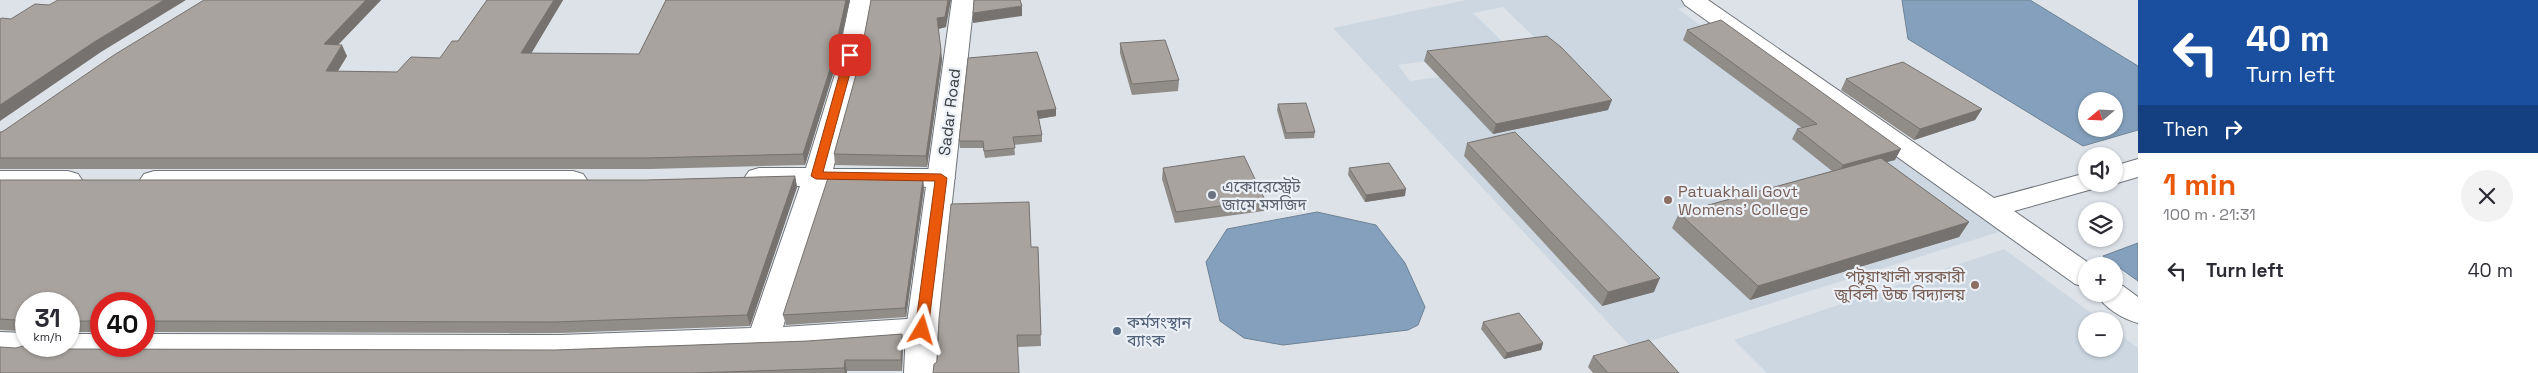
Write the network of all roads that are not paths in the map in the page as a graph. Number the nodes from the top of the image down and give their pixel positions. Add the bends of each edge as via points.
1 (861, 0) edge
2 (963, 0) edge
3 (1692, 0) edge
4 (2138, 168) edge
5 (2123, 172) edge
6 (816, 176) junction
7 (738, 178) edge
8 (941, 178) junction
9 (0, 180) edge
10 (129, 180) edge
11 (602, 180) edge
12 (90, 181) edge
13 (2078, 184) edge
14 (1992, 208) junction
15 (2078, 270) edge
16 (2123, 302) edge
17 (2138, 312) edge
18 (922, 330) junction
19 (763, 339) junction
20 (0, 344) edge
21 (15, 345) edge
22 (80, 346) edge
23 (920, 373) edge

1 - 6 street via 846,74
2 - 8 street, Sadar Road
3 - 14 street
4 - 5 street
6 - 7 street
6 - 8 street
6 - 19 street
8 - 18 street, Sadar Road
9 - 12 street
10 - 11 street
13 - 14 street
14 - 15 street
16 - 17 street
18 - 19 street
18 - 23 street, Sadar Road
19 - 22 street via 560,347
20 - 21 street

